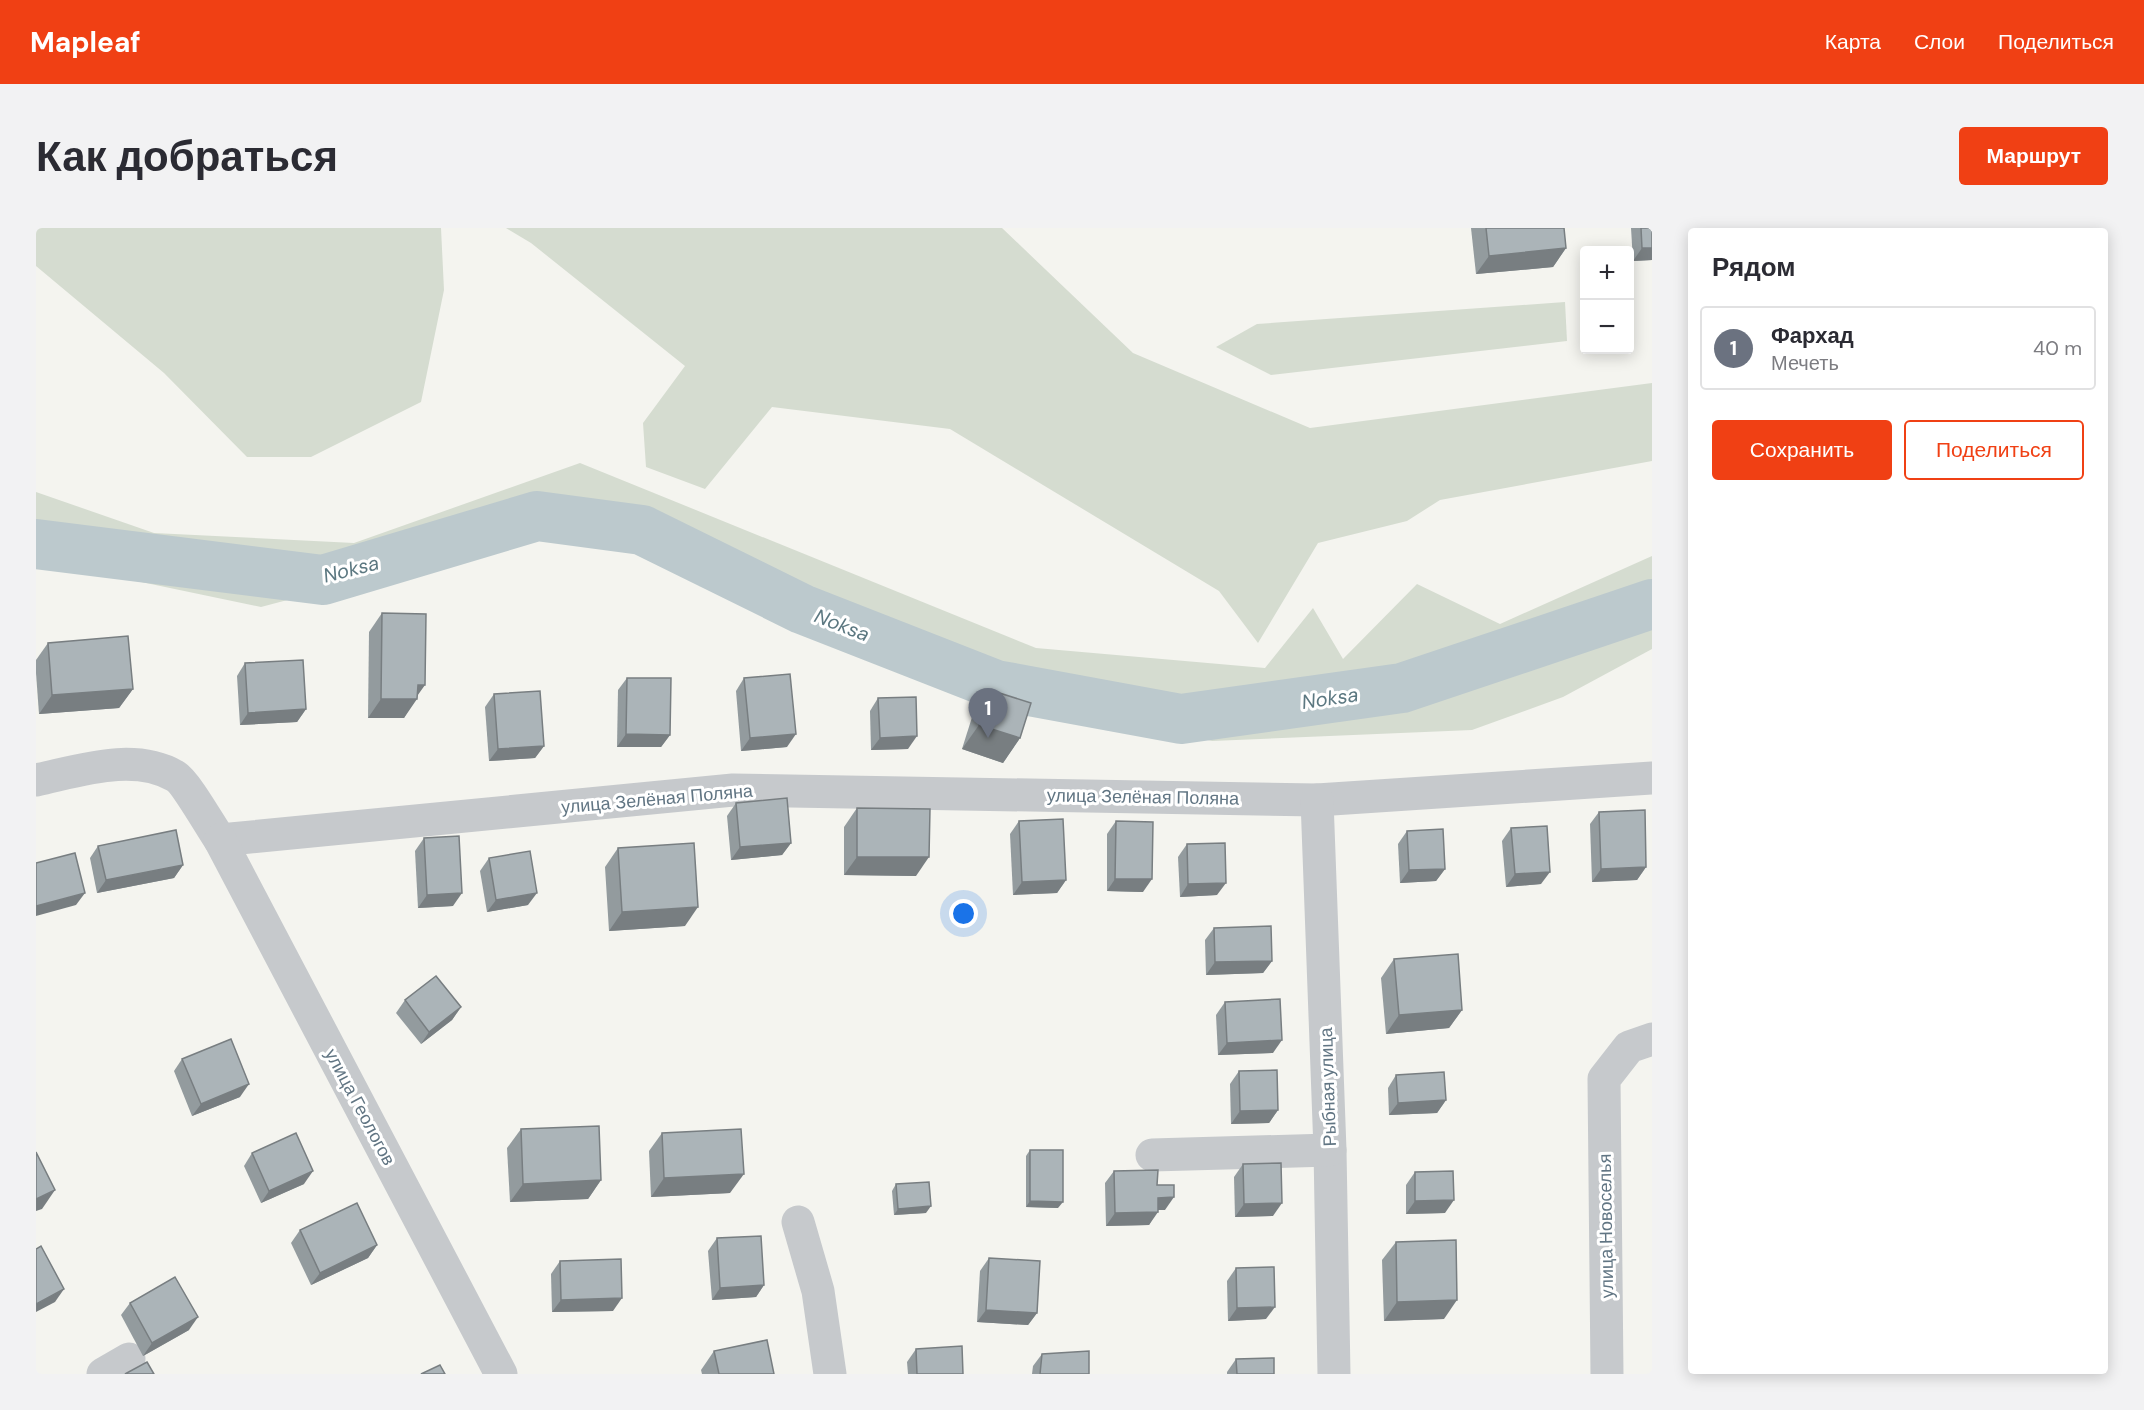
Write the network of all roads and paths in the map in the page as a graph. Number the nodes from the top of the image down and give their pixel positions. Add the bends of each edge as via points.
1 (1652, 778) edge
2 (36, 780) edge
3 (1317, 800) junction
4 (220, 840) junction
5 (1652, 1038) edge
6 (1330, 1150) junction
7 (1152, 1155) dead end
8 (798, 1222) dead end
9 (501, 1374) edge
10 (830, 1374) edge
11 (1334, 1374) edge
12 (1607, 1374) edge

1 - 3 street, улица Зелёная Поляна
2 - 4 street via 105,765 144,765 177,776
3 - 4 street, улица Зелёная Поляна via 733,790
3 - 6 street, Рыбная улица
4 - 9 street, улица Геологов
5 - 12 street, улица Новоселья via 1629,1047 1604,1079
6 - 7 street
6 - 11 street, Рыбная улица
8 - 10 street via 818,1291

